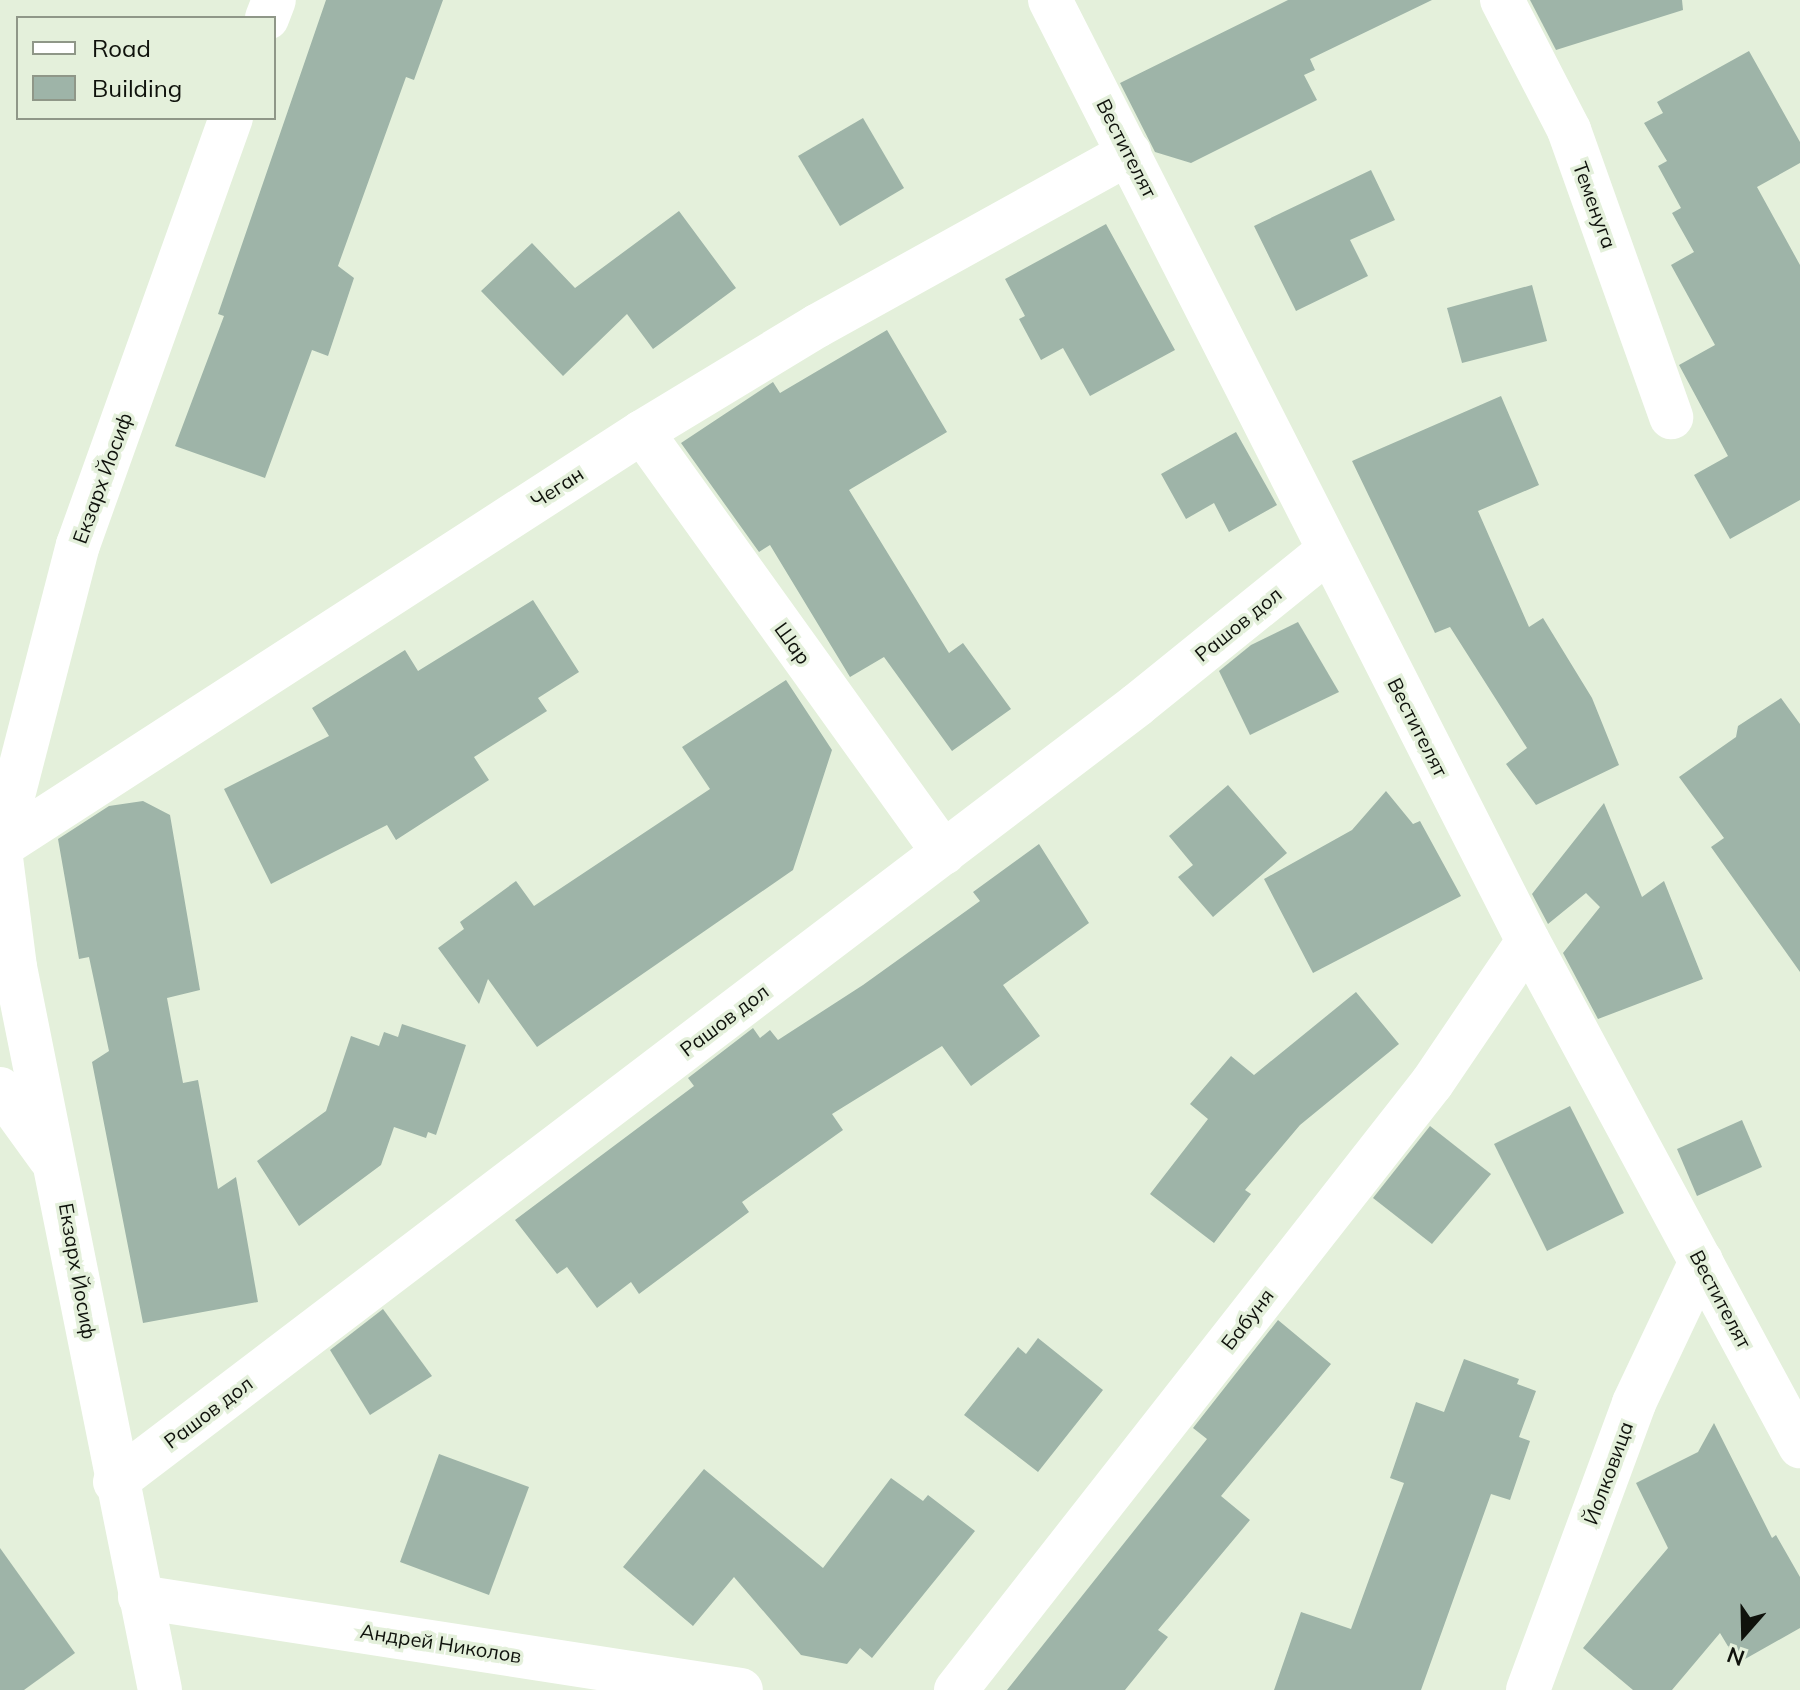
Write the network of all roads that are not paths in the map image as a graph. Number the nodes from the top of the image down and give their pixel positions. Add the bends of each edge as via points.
1 (1050, 0) edge
2 (1502, 0) edge
3 (230, 120) edge
4 (1129, 153) junction
5 (1671, 417) dead end
6 (642, 432) junction
7 (1328, 551) junction
8 (0, 848) edge
9 (944, 853) junction
10 (1528, 941) junction
11 (0, 1089) edge
12 (60, 1173) junction
13 (1701, 1261) junction
14 (1800, 1446) edge
15 (115, 1482) junction
16 (140, 1597) junction
17 (160, 1690) edge
18 (741, 1690) edge
19 (956, 1690) edge
20 (1528, 1690) edge

1 - 4 street, Вестителят
2 - 5 street, Теменуга via 1569,130
3 - 8 street, Екзарх Йосиф via 78,545
4 - 6 street, Чеган via 817,326
4 - 7 street, Вестителят
6 - 8 street, Чеган
6 - 9 street, Шар
7 - 9 street, Рашов дол
7 - 10 street, Вестителят
8 - 12 street, Екзарх Йосиф via 15,967
9 - 15 street, Рашов дол
10 - 13 street, Вестителят
10 - 19 street, Бабуня via 1389,1138
11 - 12 street
12 - 15 street, Екзарх Йосиф
13 - 14 street, Вестителят
13 - 20 street, Йолковица via 1634,1403
15 - 16 street, Екзарх Йосиф
16 - 17 street, Екзарх Йосиф
16 - 18 street, Андрей Николов

